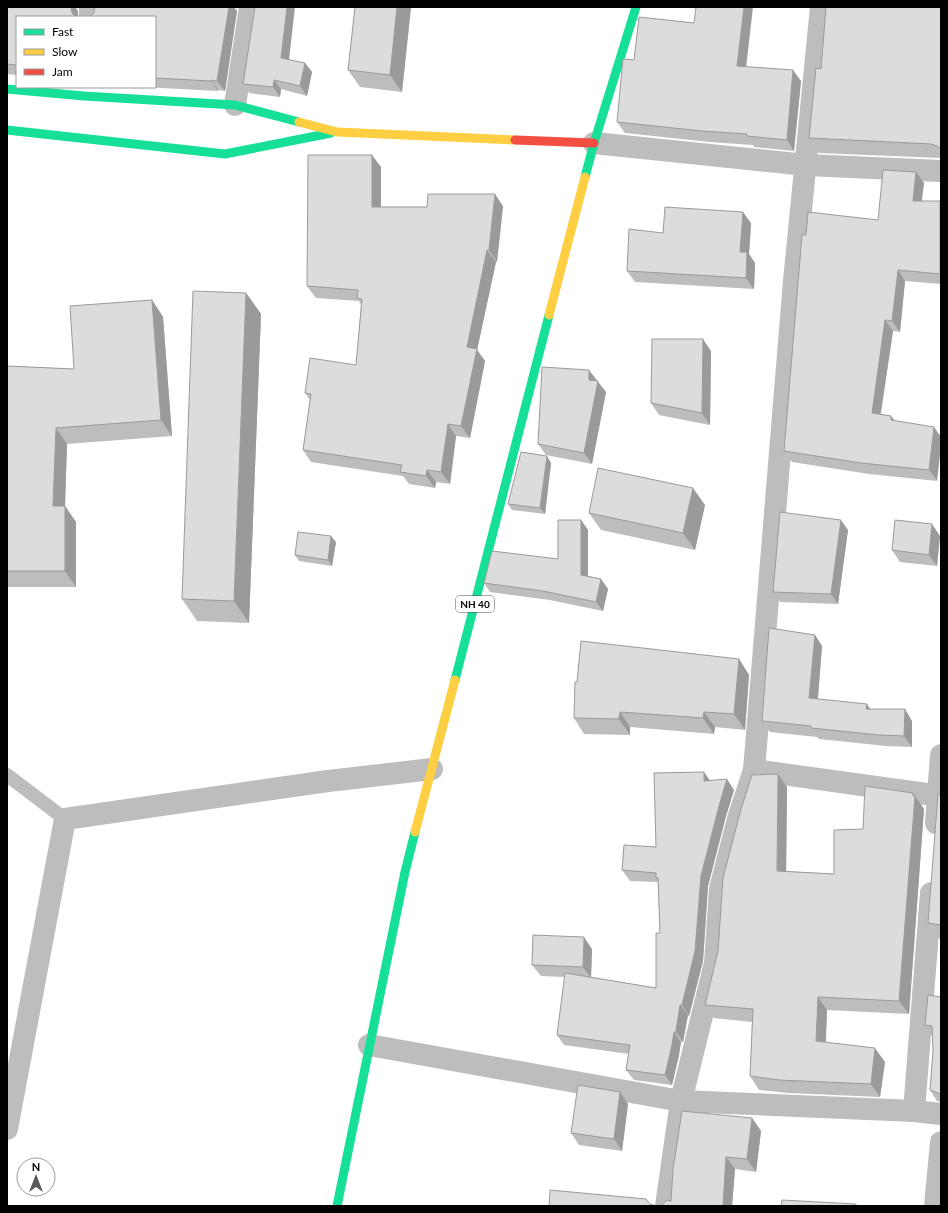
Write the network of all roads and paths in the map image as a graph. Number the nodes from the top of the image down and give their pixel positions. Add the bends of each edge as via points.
1 (250, 7) edge
2 (636, 7) edge
3 (821, 7) edge
4 (7, 89) edge
5 (84, 91) edge
6 (235, 105) junction
7 (7, 130) edge
8 (336, 132) junction
9 (594, 143) junction
10 (806, 165) junction
11 (941, 171) edge
12 (941, 755) edge
13 (432, 769) junction
14 (754, 770) junction
15 (7, 775) edge
16 (939, 796) edge
17 (65, 819) junction
18 (934, 843) edge
19 (932, 875) edge
20 (370, 1045) junction
21 (681, 1101) junction
22 (914, 1112) junction
23 (941, 1114) edge
24 (7, 1129) edge
25 (941, 1142) edge
26 (337, 1206) edge
27 (666, 1206) edge
28 (935, 1206) edge

1 - 6 street
2 - 9 main road, NH 40
3 - 10 street
4 - 5 main road
5 - 6 main road
6 - 8 main road
7 - 8 main road via 225,154
8 - 9 main road
9 - 10 street
9 - 13 main road, NH 40
10 - 11 street
10 - 14 street via 794,281
12 - 16 street
13 - 17 street via 328,781
13 - 20 main road, NH 40 via 405,872
14 - 16 street
14 - 21 street via 720,889 715,963
15 - 17 lane
16 - 18 street
17 - 24 street
19 - 22 street
20 - 21 street
20 - 26 main road, NH 40
21 - 22 street
21 - 27 street
22 - 23 street
25 - 28 street

